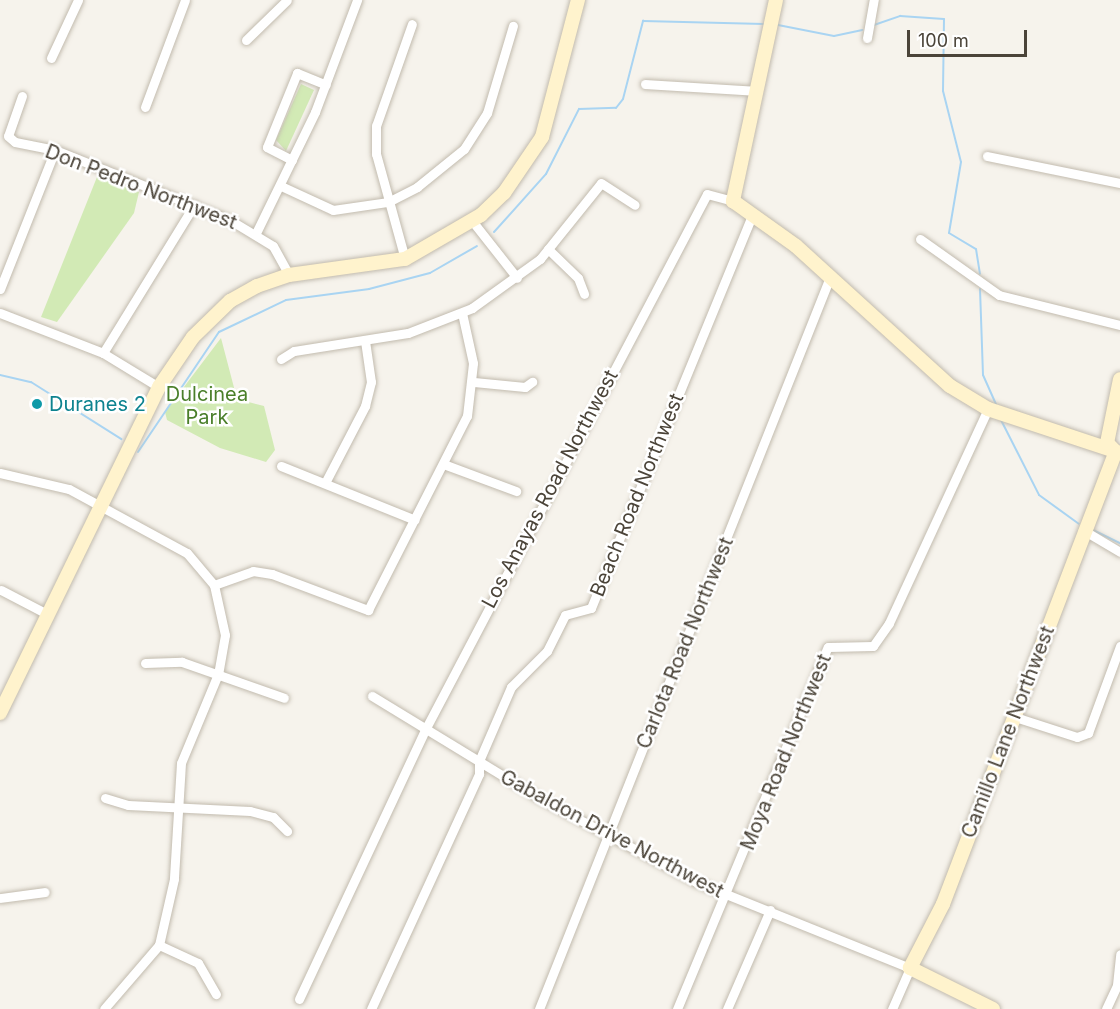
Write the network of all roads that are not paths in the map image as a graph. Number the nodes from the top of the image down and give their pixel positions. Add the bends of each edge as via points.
1 (78, 0) edge
2 (185, 0) edge
3 (287, 0) edge
4 (357, 0) edge
5 (776, 0) edge
6 (874, 0) edge
7 (574, 4) edge
8 (412, 24) dead end
9 (513, 26) dead end
10 (867, 38) dead end
11 (246, 40) dead end
12 (51, 58) dead end
13 (645, 84) dead end
14 (326, 85) junction
15 (758, 91) junction
16 (22, 96) dead end
17 (145, 107) dead end
18 (55, 150) junction
19 (987, 156) dead end
20 (292, 160) junction
21 (1120, 183) edge
22 (281, 186) junction
23 (733, 201) junction
24 (388, 202) junction
25 (194, 205) junction
26 (635, 205) dead end
27 (753, 213) junction
28 (473, 222) junction
29 (256, 233) junction
30 (920, 239) dead end
31 (548, 249) junction
32 (405, 259) junction
33 (289, 275) junction
34 (517, 278) junction
35 (830, 278) junction
36 (0, 289) edge
37 (585, 294) dead end
38 (0, 313) edge
39 (462, 313) junction
40 (1120, 325) edge
41 (366, 341) junction
42 (103, 352) junction
43 (281, 359) dead end
44 (1120, 379) edge
45 (474, 382) junction
46 (532, 382) dead end
47 (159, 387) junction
48 (988, 409) junction
49 (1118, 453) edge
50 (446, 465) junction
51 (281, 466) dead end
52 (0, 473) edge
53 (326, 481) junction
54 (516, 491) dead end
55 (101, 504) junction
56 (416, 520) junction
57 (1083, 530) junction
58 (1120, 552) edge
59 (214, 585) junction
60 (1, 590) edge
61 (47, 614) junction
62 (1120, 646) edge
63 (146, 663) dead end
64 (218, 674) junction
65 (372, 696) dead end
66 (284, 698) dead end
67 (0, 713) edge
68 (1015, 717) junction
69 (426, 728) junction
70 (479, 761) junction
71 (105, 798) dead end
72 (177, 807) junction
73 (287, 831) dead end
74 (609, 835) junction
75 (45, 892) dead end
76 (727, 896) junction
77 (0, 898) edge
78 (770, 910) junction
79 (159, 945) junction
80 (1120, 954) edge
81 (910, 969) junction
82 (216, 994) dead end
83 (299, 999) dead end
84 (104, 1009) edge
85 (371, 1009) edge
86 (539, 1009) edge
87 (677, 1009) edge
88 (727, 1009) edge
89 (892, 1009) edge
90 (993, 1009) edge
91 (1106, 1009) edge

1 - 12 street
2 - 17 street
3 - 11 street
4 - 14 street, Don Pedro Northwest
5 - 15 street
6 - 10 street
7 - 28 street via 543,137 504,193
8 - 24 street via 376,126 376,154
9 - 24 street via 487,113 464,149 417,187
13 - 15 street
14 - 20 street, Don Pedro Northwest
14 - 20 street via 297,73 267,147
15 - 23 street
16 - 18 street, Don Pedro Northwest via 8,136
18 - 25 street, Don Pedro Northwest
18 - 36 street
19 - 21 street
20 - 22 street, Don Pedro Northwest
22 - 24 street via 333,210
22 - 29 street, Don Pedro Northwest
23 - 27 street
23 - 69 street, Los Anayas Road Northwest via 707,194
24 - 32 street
25 - 29 street, Don Pedro Northwest
25 - 42 street
26 - 31 street via 601,183
27 - 35 street
27 - 70 street, Beach Road Northwest via 591,608 565,615 548,651 516,678
28 - 32 street
28 - 34 street
29 - 33 street via 279,253
30 - 40 street via 999,296
31 - 34 street
31 - 37 street via 578,278
32 - 33 street
33 - 47 street via 257,286 216,313
34 - 39 street
35 - 48 street via 934,375
35 - 74 street, Carlota Road Northwest
38 - 42 street
39 - 41 street via 408,333
39 - 45 street
41 - 43 street via 294,351
41 - 53 street via 371,382 365,406
42 - 47 street
44 - 49 street via 1107,443
45 - 46 street via 525,387
45 - 50 street via 467,416
47 - 55 street
48 - 49 street
48 - 76 street, Moya Road Northwest via 889,623 873,646 828,647
49 - 57 street, Camillo Lane Northwest
50 - 54 street
50 - 56 street
51 - 53 street
52 - 55 street via 41,478
53 - 56 street
55 - 59 street via 187,553
55 - 61 street
56 - 59 street via 368,610 272,574 253,571
57 - 58 street
57 - 68 street, Camillo Lane Northwest
59 - 64 street via 225,635
60 - 61 street
61 - 67 street
62 - 68 street via 1088,733 1077,737
63 - 64 street via 182,662
64 - 66 street
64 - 72 street via 181,763
65 - 69 street, Gabaldon Drive Northwest
68 - 81 street, Camillo Lane Northwest via 943,904
69 - 70 street, Gabaldon Drive Northwest
69 - 83 street, Los Anayas Road Northwest
70 - 74 street, Gabaldon Drive Northwest
70 - 85 street, Beach Road Northwest via 479,774
71 - 72 street via 128,805
72 - 73 street via 250,811 273,817
72 - 79 street via 174,879
74 - 76 street, Gabaldon Drive Northwest
74 - 86 street, Carlota Road Northwest
75 - 77 street
76 - 78 street, Gabaldon Drive Northwest
76 - 87 street, Moya Road Northwest
78 - 81 street, Gabaldon Drive Northwest
78 - 88 street
79 - 82 street via 198,963
79 - 84 street
80 - 91 street via 1117,985
81 - 89 street, Camillo Lane Northwest
81 - 90 street, Gabaldon Drive Northwest

